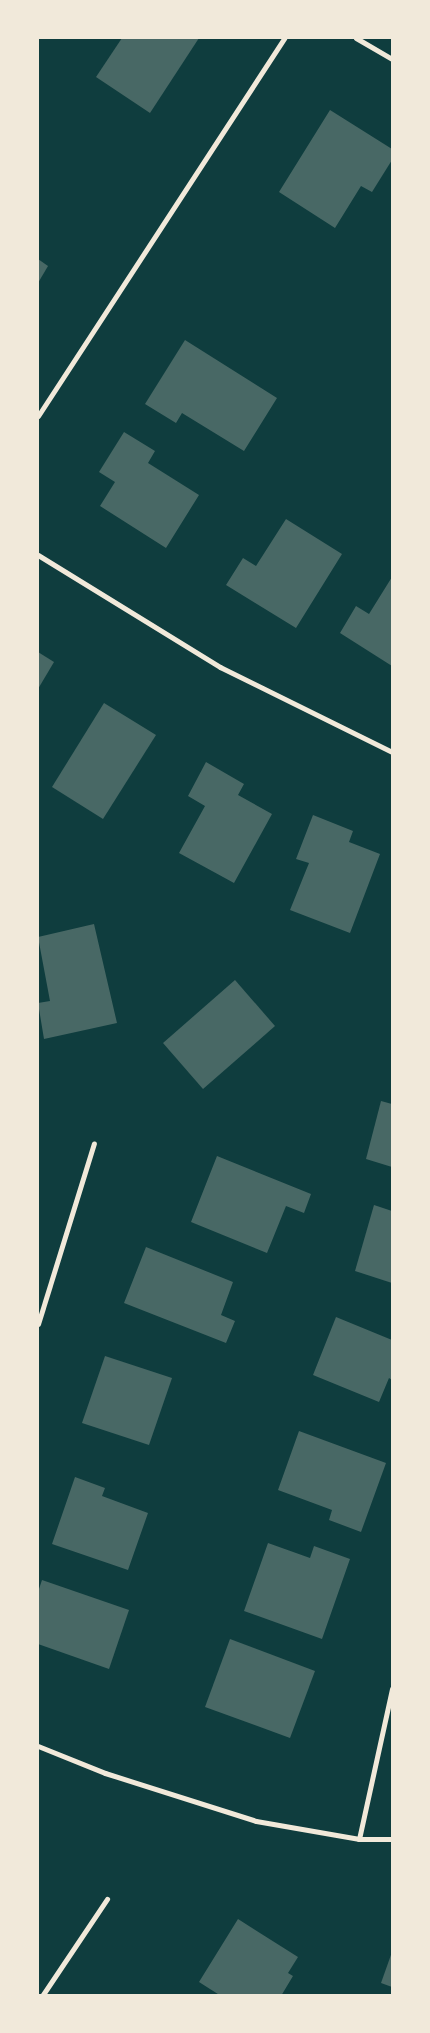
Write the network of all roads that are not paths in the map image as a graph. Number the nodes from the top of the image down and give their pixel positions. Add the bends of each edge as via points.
1 (284, 38) edge
2 (356, 38) edge
3 (392, 59) edge
4 (38, 416) edge
5 (38, 554) edge
6 (392, 752) edge
7 (94, 1143) dead end
8 (38, 1324) edge
9 (392, 1689) edge
10 (38, 1746) edge
11 (359, 1838) junction
12 (392, 1839) edge
13 (107, 1899) dead end
14 (42, 1996) edge

1 - 4 street
2 - 3 street
5 - 6 street via 220,667
7 - 8 street
9 - 11 street
10 - 11 street via 105,1773 256,1821
11 - 12 street
13 - 14 street

